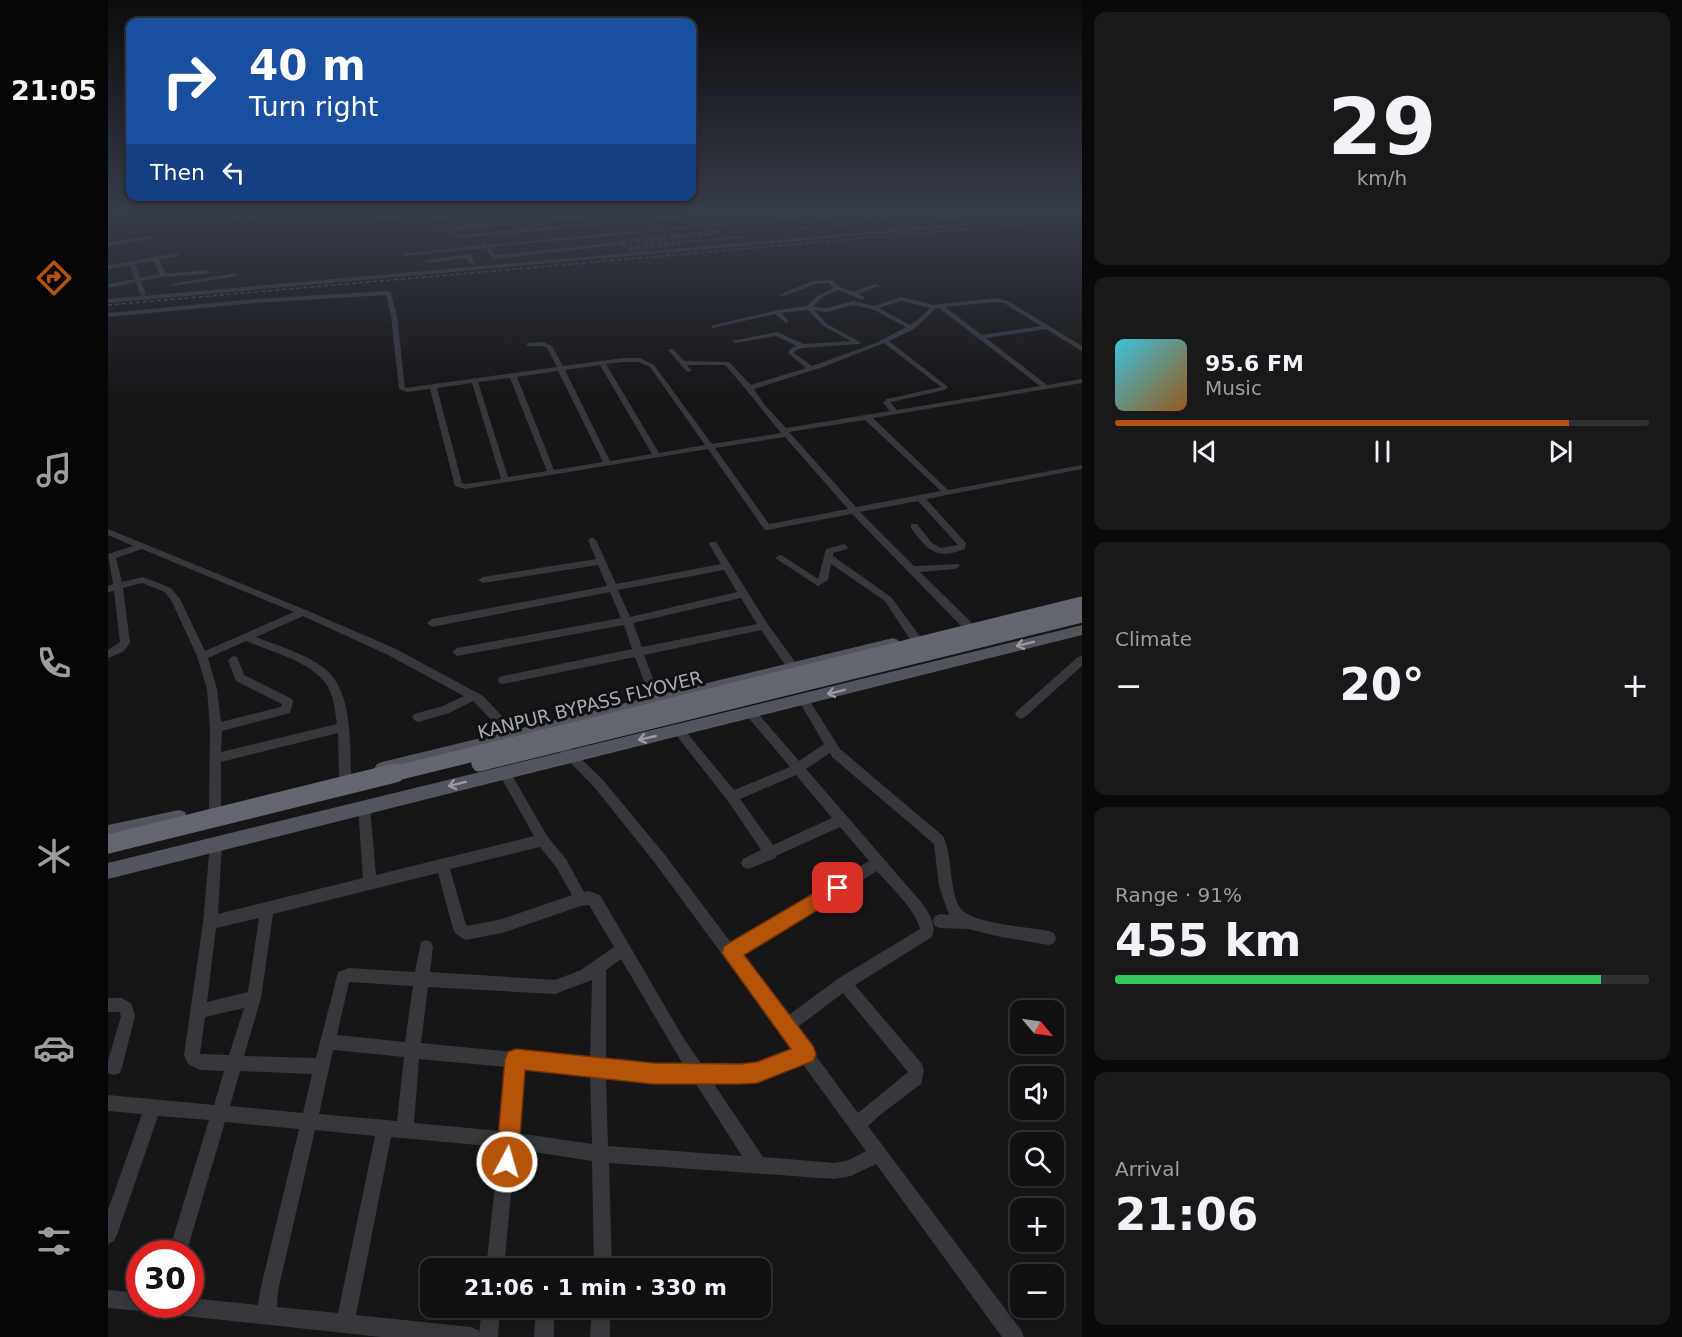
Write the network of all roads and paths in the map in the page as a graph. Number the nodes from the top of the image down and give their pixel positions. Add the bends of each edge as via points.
1 (135, 271) edge
2 (162, 271) edge
3 (439, 271) edge
4 (207, 272) dead end
5 (163, 275) junction
6 (177, 275) junction
7 (236, 275) dead end
8 (138, 280) junction
9 (173, 284) junction
10 (877, 285) dead end
11 (108, 286) edge
12 (838, 288) junction
13 (170, 292) dead end
14 (143, 294) dead end
15 (854, 294) junction
16 (781, 295) dead end
17 (862, 298) dead end
18 (108, 301) edge
19 (937, 307) junction
20 (809, 308) junction
21 (874, 308) junction
22 (778, 312) junction
23 (108, 315) edge
24 (786, 321) dead end
25 (713, 326) dead end
26 (1048, 327) junction
27 (912, 328) junction
28 (981, 337) junction
29 (1082, 337) edge
30 (1067, 339) junction
31 (884, 340) junction
32 (735, 341) dead end
33 (857, 342) junction
34 (529, 345) dead end
35 (803, 346) junction
36 (867, 348) junction
37 (1082, 349) edge
38 (671, 350) dead end
39 (602, 363) junction
40 (682, 363) junction
41 (812, 369) junction
42 (560, 370) junction
43 (689, 371) dead end
44 (513, 376) junction
45 (475, 382) junction
46 (1081, 382) edge
47 (433, 387) junction
48 (1046, 387) junction
49 (750, 388) junction
50 (895, 412) junction
51 (867, 417) junction
52 (786, 432) junction
53 (710, 447) junction
54 (657, 455) junction
55 (607, 463) junction
56 (1082, 467) edge
57 (551, 472) junction
58 (505, 480) junction
59 (947, 493) junction
60 (920, 498) junction
61 (854, 511) junction
62 (914, 526) dead end
63 (108, 532) edge
64 (592, 540) dead end
65 (712, 544) dead end
66 (142, 546) junction
67 (844, 547) dead end
68 (109, 556) edge
69 (828, 556) junction
70 (780, 558) dead end
71 (601, 561) junction
72 (727, 566) junction
73 (955, 566) dead end
74 (912, 569) junction
75 (483, 580) dead end
76 (113, 587) edge
77 (613, 589) junction
78 (743, 594) junction
79 (1082, 598) edge
80 (1082, 604) edge
81 (303, 612) junction
82 (1082, 615) edge
83 (627, 621) junction
84 (432, 623) dead end
85 (967, 625) junction
86 (763, 626) junction
87 (1082, 630) edge
88 (246, 637) junction
89 (915, 638) junction
90 (457, 652) dead end
91 (638, 652) junction
92 (108, 654) edge
93 (202, 656) junction
94 (233, 660) dead end
95 (1082, 660) edge
96 (792, 666) junction
97 (504, 680) dead end
98 (474, 696) junction
99 (656, 700) junction
100 (804, 701) junction
101 (751, 713) junction
102 (1021, 714) dead end
103 (418, 717) dead end
104 (343, 727) junction
105 (216, 728) junction
106 (546, 728) junction
107 (678, 730) junction
108 (516, 735) junction
109 (830, 746) junction
110 (570, 755) junction
111 (217, 758) junction
112 (529, 766) junction
113 (797, 769) junction
114 (504, 772) junction
115 (345, 778) junction
116 (732, 797) junction
117 (364, 807) junction
118 (215, 810) junction
119 (841, 820) junction
120 (108, 833) edge
121 (543, 840) junction
122 (108, 844) edge
123 (216, 844) junction
124 (771, 854) junction
125 (108, 855) edge
126 (748, 863) dead end
127 (878, 863) junction
128 (442, 865) junction
129 (108, 871) edge
130 (370, 883) junction
131 (581, 899) junction
132 (267, 908) junction
133 (940, 921) dead end
134 (210, 923) junction
135 (971, 924) junction
136 (1049, 938) dead end
137 (426, 947) dead end
138 (622, 950) junction
139 (731, 953) junction
140 (598, 966) junction
141 (422, 978) junction
142 (844, 983) junction
143 (254, 998) junction
144 (108, 1005) edge
145 (198, 1011) junction
146 (786, 1027) junction
147 (327, 1042) junction
148 (412, 1050) junction
149 (806, 1054) junction
150 (516, 1059) junction
151 (233, 1064) junction
152 (321, 1066) junction
153 (114, 1067) dead end
154 (598, 1068) junction
155 (699, 1074) junction
156 (108, 1103) edge
157 (153, 1107) junction
158 (218, 1112) junction
159 (309, 1120) junction
160 (858, 1125) junction
161 (385, 1128) junction
162 (405, 1130) junction
163 (509, 1140) junction
164 (879, 1153) junction
165 (600, 1154) junction
166 (758, 1165) junction
167 (108, 1235) edge
168 (181, 1240) edge
169 (496, 1258) edge
170 (603, 1258) edge
171 (108, 1299) edge
172 (126, 1301) edge
173 (204, 1309) edge
174 (267, 1315) junction
175 (490, 1318) edge
176 (545, 1318) edge
177 (601, 1318) edge
178 (345, 1324) junction
179 (471, 1337) edge
180 (488, 1337) edge
181 (544, 1337) edge
182 (600, 1337) edge
183 (1014, 1337) edge

1 - 8 street
2 - 5 street
3 - 18 street
4 - 6 street
5 - 6 street
5 - 8 street
6 - 9 street
7 - 9 street
8 - 11 street
8 - 14 street
9 - 13 street
10 - 15 street
12 - 15 street
12 - 16 street via 831,282 820,281
12 - 20 street via 819,297
15 - 17 street
19 - 21 street via 901,299
19 - 26 street via 1002,301
19 - 27 street
19 - 28 street
20 - 21 street via 825,310 853,303
20 - 22 street
20 - 33 street via 825,325
21 - 27 street
22 - 24 street
22 - 25 street
23 - 47 street via 385,292 389,294 395,326 396,364 402,388
26 - 28 street
26 - 30 street
27 - 31 street
28 - 48 street
29 - 30 street
30 - 37 street
31 - 36 street
31 - 50 street via 945,387 889,400 887,403
32 - 35 street via 777,334
33 - 35 street
33 - 36 street
34 - 42 street via 549,345
35 - 41 street via 790,353
36 - 41 street
38 - 40 street
39 - 42 street
39 - 53 street via 634,359 650,363
39 - 54 street
40 - 43 street
40 - 49 street via 727,363
41 - 49 street
42 - 44 street
42 - 55 street
44 - 45 street
44 - 57 street
45 - 47 street
45 - 58 street
46 - 48 street
47 - 58 street via 458,484 465,487
48 - 50 street
49 - 52 street
50 - 51 street
51 - 52 street
51 - 59 street
52 - 53 street
52 - 61 street
53 - 54 street
53 - 61 street via 767,527
54 - 55 street
55 - 57 street
56 - 59 street
57 - 58 street
59 - 60 street
60 - 61 street
60 - 62 street via 962,547 934,550
61 - 74 street
63 - 66 street
64 - 71 street
65 - 72 street
66 - 68 street
66 - 81 street
67 - 69 street via 829,551
68 - 76 street
69 - 70 street via 823,580 818,583
69 - 89 street via 888,599
71 - 75 street
71 - 77 street
72 - 77 street
72 - 78 street
73 - 74 street
74 - 85 street
76 - 92 street via 125,643
76 - 93 street via 143,580 168,590
77 - 83 street
77 - 84 street
78 - 83 street
78 - 86 street
79 - 85 main road
80 - 122 highway, KANPUR BYPASS FLYOVER, bridge
81 - 88 street
81 - 98 street via 392,652
82 - 125 highway, KANPUR BYPASS FLYOVER, bridge
83 - 90 street
83 - 91 street
85 - 89 main road
86 - 91 street
86 - 96 street
87 -> 100 main road
88 - 93 street
88 - 104 street via 326,675
89 - 96 main road
91 - 97 street
91 - 99 street
93 - 105 street via 212,689
94 - 105 street via 240,678 288,702 285,710
95 - 102 street
96 - 99 main road
98 - 103 street
98 - 108 street
99 - 106 main road
100 - 101 main road
100 - 109 street via 818,719
101 - 107 main road
101 - 113 street
104 - 111 street
104 - 115 street
105 - 111 street
106 - 108 main road
106 - 110 street
107 -> 110 main road
107 - 116 street
108 - 112 street
108 - 115 main road
109 - 113 street
109 - 135 street via 939,840 946,886 955,913
110 - 112 main road
110 - 139 street via 660,859
111 - 118 street
112 - 114 main road
113 - 116 street
113 - 119 street
114 -> 117 main road
114 - 121 street
115 - 118 main road
116 - 124 street
117 - 123 main road
117 - 130 street
118 - 120 main road
119 - 124 street
119 - 127 street
121 - 128 street
121 - 131 street via 561,862
123 - 129 main road
123 - 134 street
124 - 126 street
127 - 139 street
127 - 142 street via 917,908 927,932
128 - 130 street
128 - 131 street via 459,929 466,933 502,926
130 - 132 street
131 - 138 street via 595,900
132 - 134 street
132 - 143 street
133 - 135 street
134 - 145 street
135 - 136 street
137 - 141 street
138 - 140 street
138 - 155 street
139 - 146 street
140 - 141 street via 575,981 555,987
140 - 154 street
141 - 147 street via 343,977
141 - 148 street
142 - 146 street
142 - 160 street via 916,1070 915,1078
143 - 145 street
143 - 151 street
144 - 153 street via 121,1005 128,1016
145 - 151 street via 193,1059
146 - 149 street
147 - 148 street
147 - 152 street
148 - 150 street
148 - 162 street
149 - 155 street via 757,1072
149 - 160 street
150 - 154 street
150 - 163 street
151 - 152 street
151 - 158 street
152 - 159 street
154 - 155 street
154 - 165 street
155 - 166 street
156 - 157 street
157 - 158 street
157 - 167 street
158 - 159 street
158 - 168 street
159 - 161 street
159 - 174 street via 269,1291
160 - 164 street
161 - 162 street
161 - 178 street
162 - 163 street
163 - 165 street
163 - 169 street
164 - 166 street via 851,1168 835,1171
164 - 183 street
165 - 166 street
165 - 170 street
171 - 172 street
173 - 174 street
174 - 178 street
175 - 180 street
176 - 181 street
177 - 182 street
178 - 179 street

